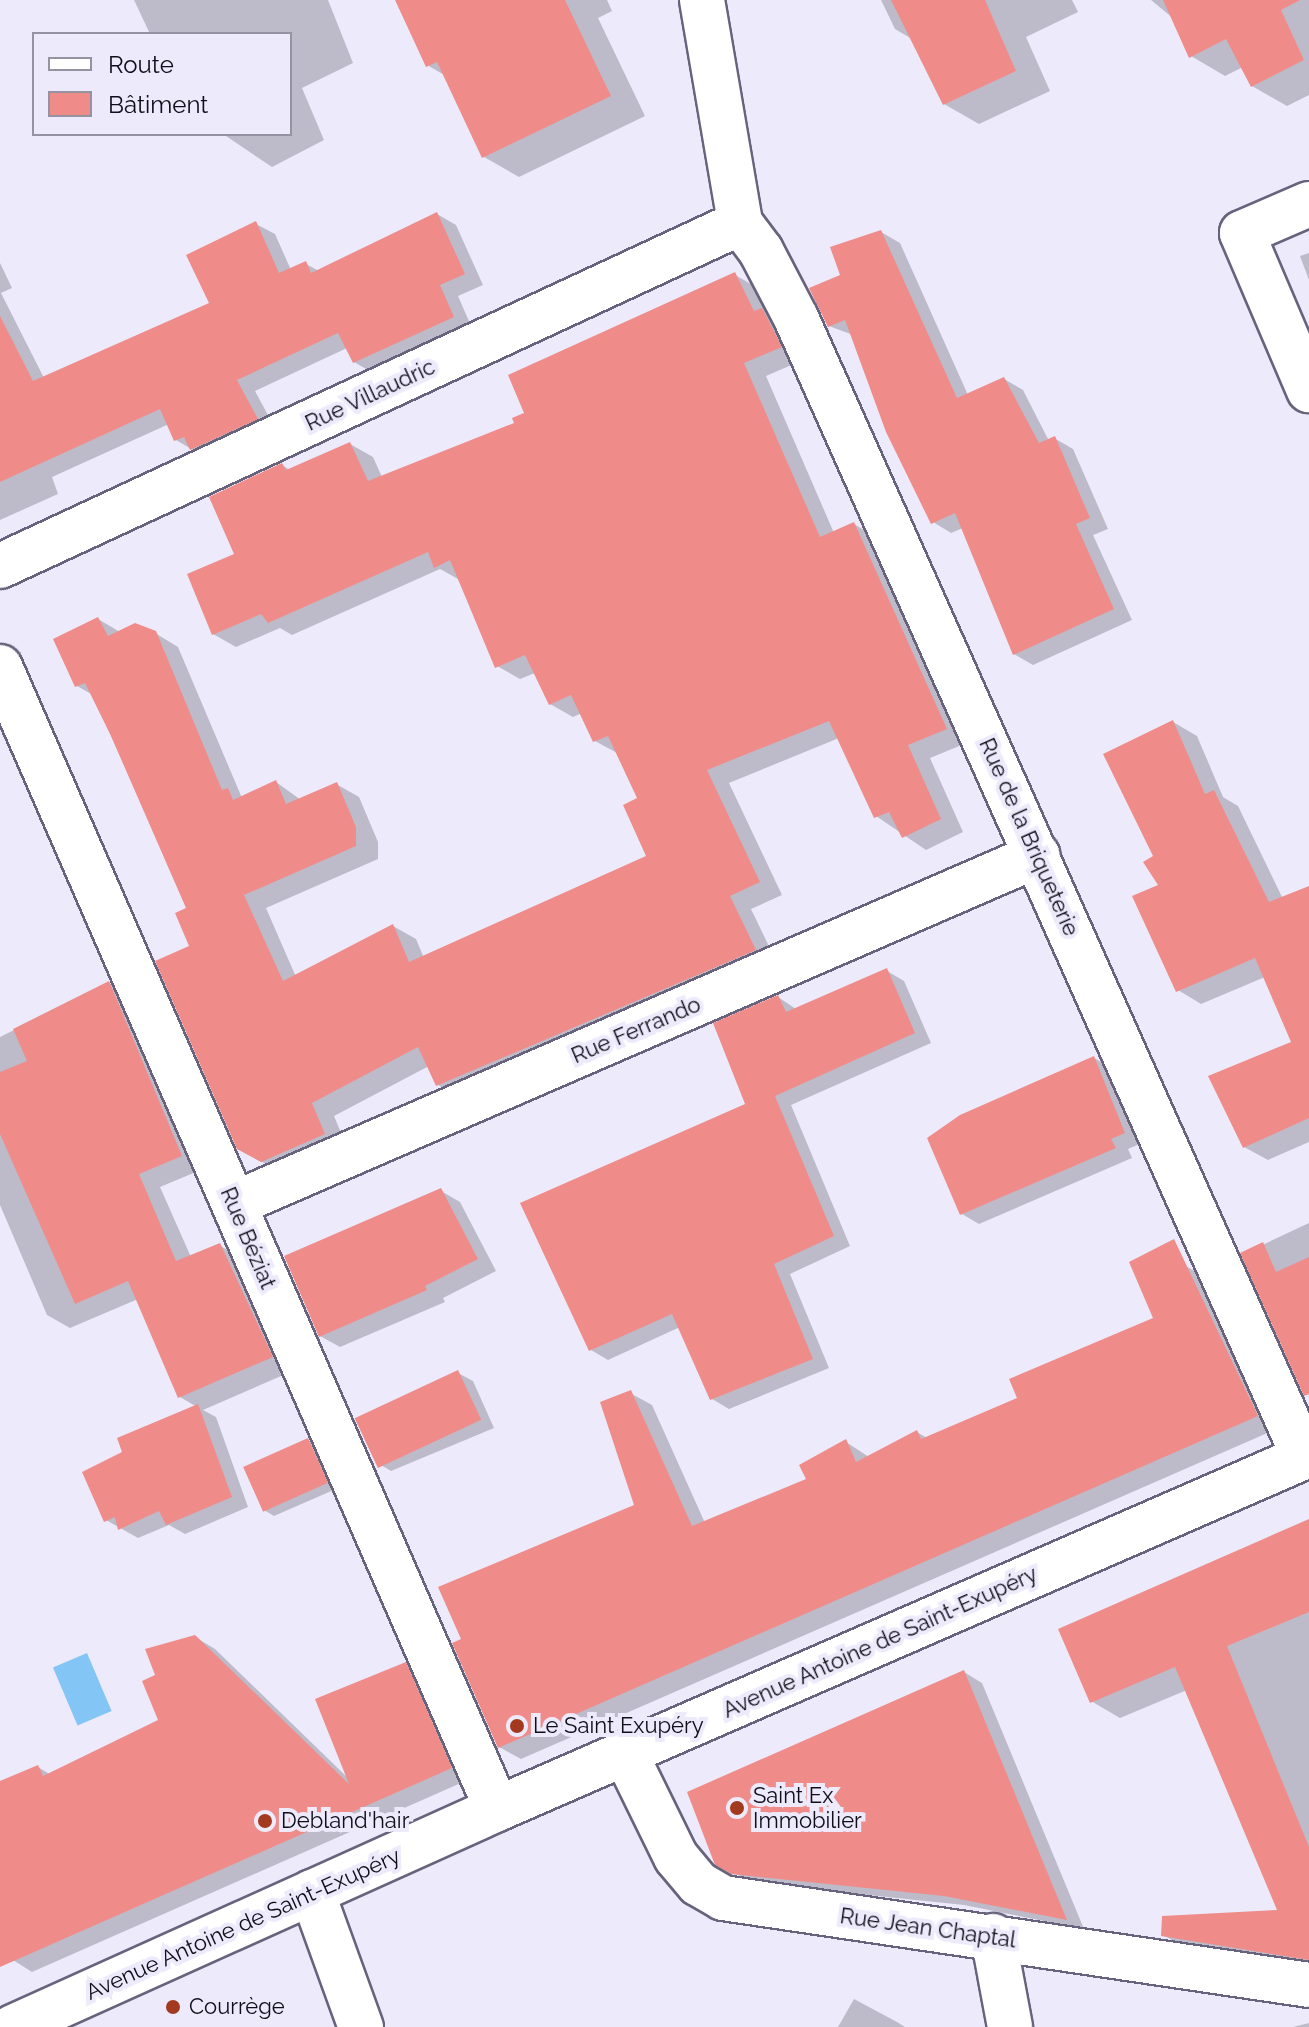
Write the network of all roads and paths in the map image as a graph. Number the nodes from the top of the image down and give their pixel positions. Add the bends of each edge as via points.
1 (702, 0) edge
2 (1309, 204) edge
3 (740, 223) junction
4 (1309, 390) edge
5 (0, 566) edge
6 (0, 667) edge
7 (1038, 855) junction
8 (234, 1204) junction
9 (1307, 1456) edge
10 (625, 1753) junction
11 (497, 1809) junction
12 (312, 1892) junction
13 (993, 1936) junction
14 (1309, 1985) edge
15 (13, 2027) edge
16 (361, 2027) edge
17 (1010, 2027) edge

1 - 3 street
2 - 4 street via 1242,233
3 - 5 street, Rue Villaudric
3 - 7 street, Rue de la Briqueterie via 796,318
6 - 8 street, Rue Béziat
7 - 8 street, Rue Ferrando
7 - 9 street, Rue de la Briqueterie
8 - 11 street, Rue Béziat
9 - 10 street, Avenue Antoine de Saint-Exupéry
10 - 11 street, Avenue Antoine de Saint-Exupéry
10 - 13 street, Rue Jean Chaptal via 676,1857 699,1884 723,1898
11 - 12 street, Avenue Antoine de Saint-Exupéry
12 - 15 street, Avenue Antoine de Saint-Exupéry
12 - 16 street
13 - 14 street, Rue Jean Chaptal
13 - 17 street

